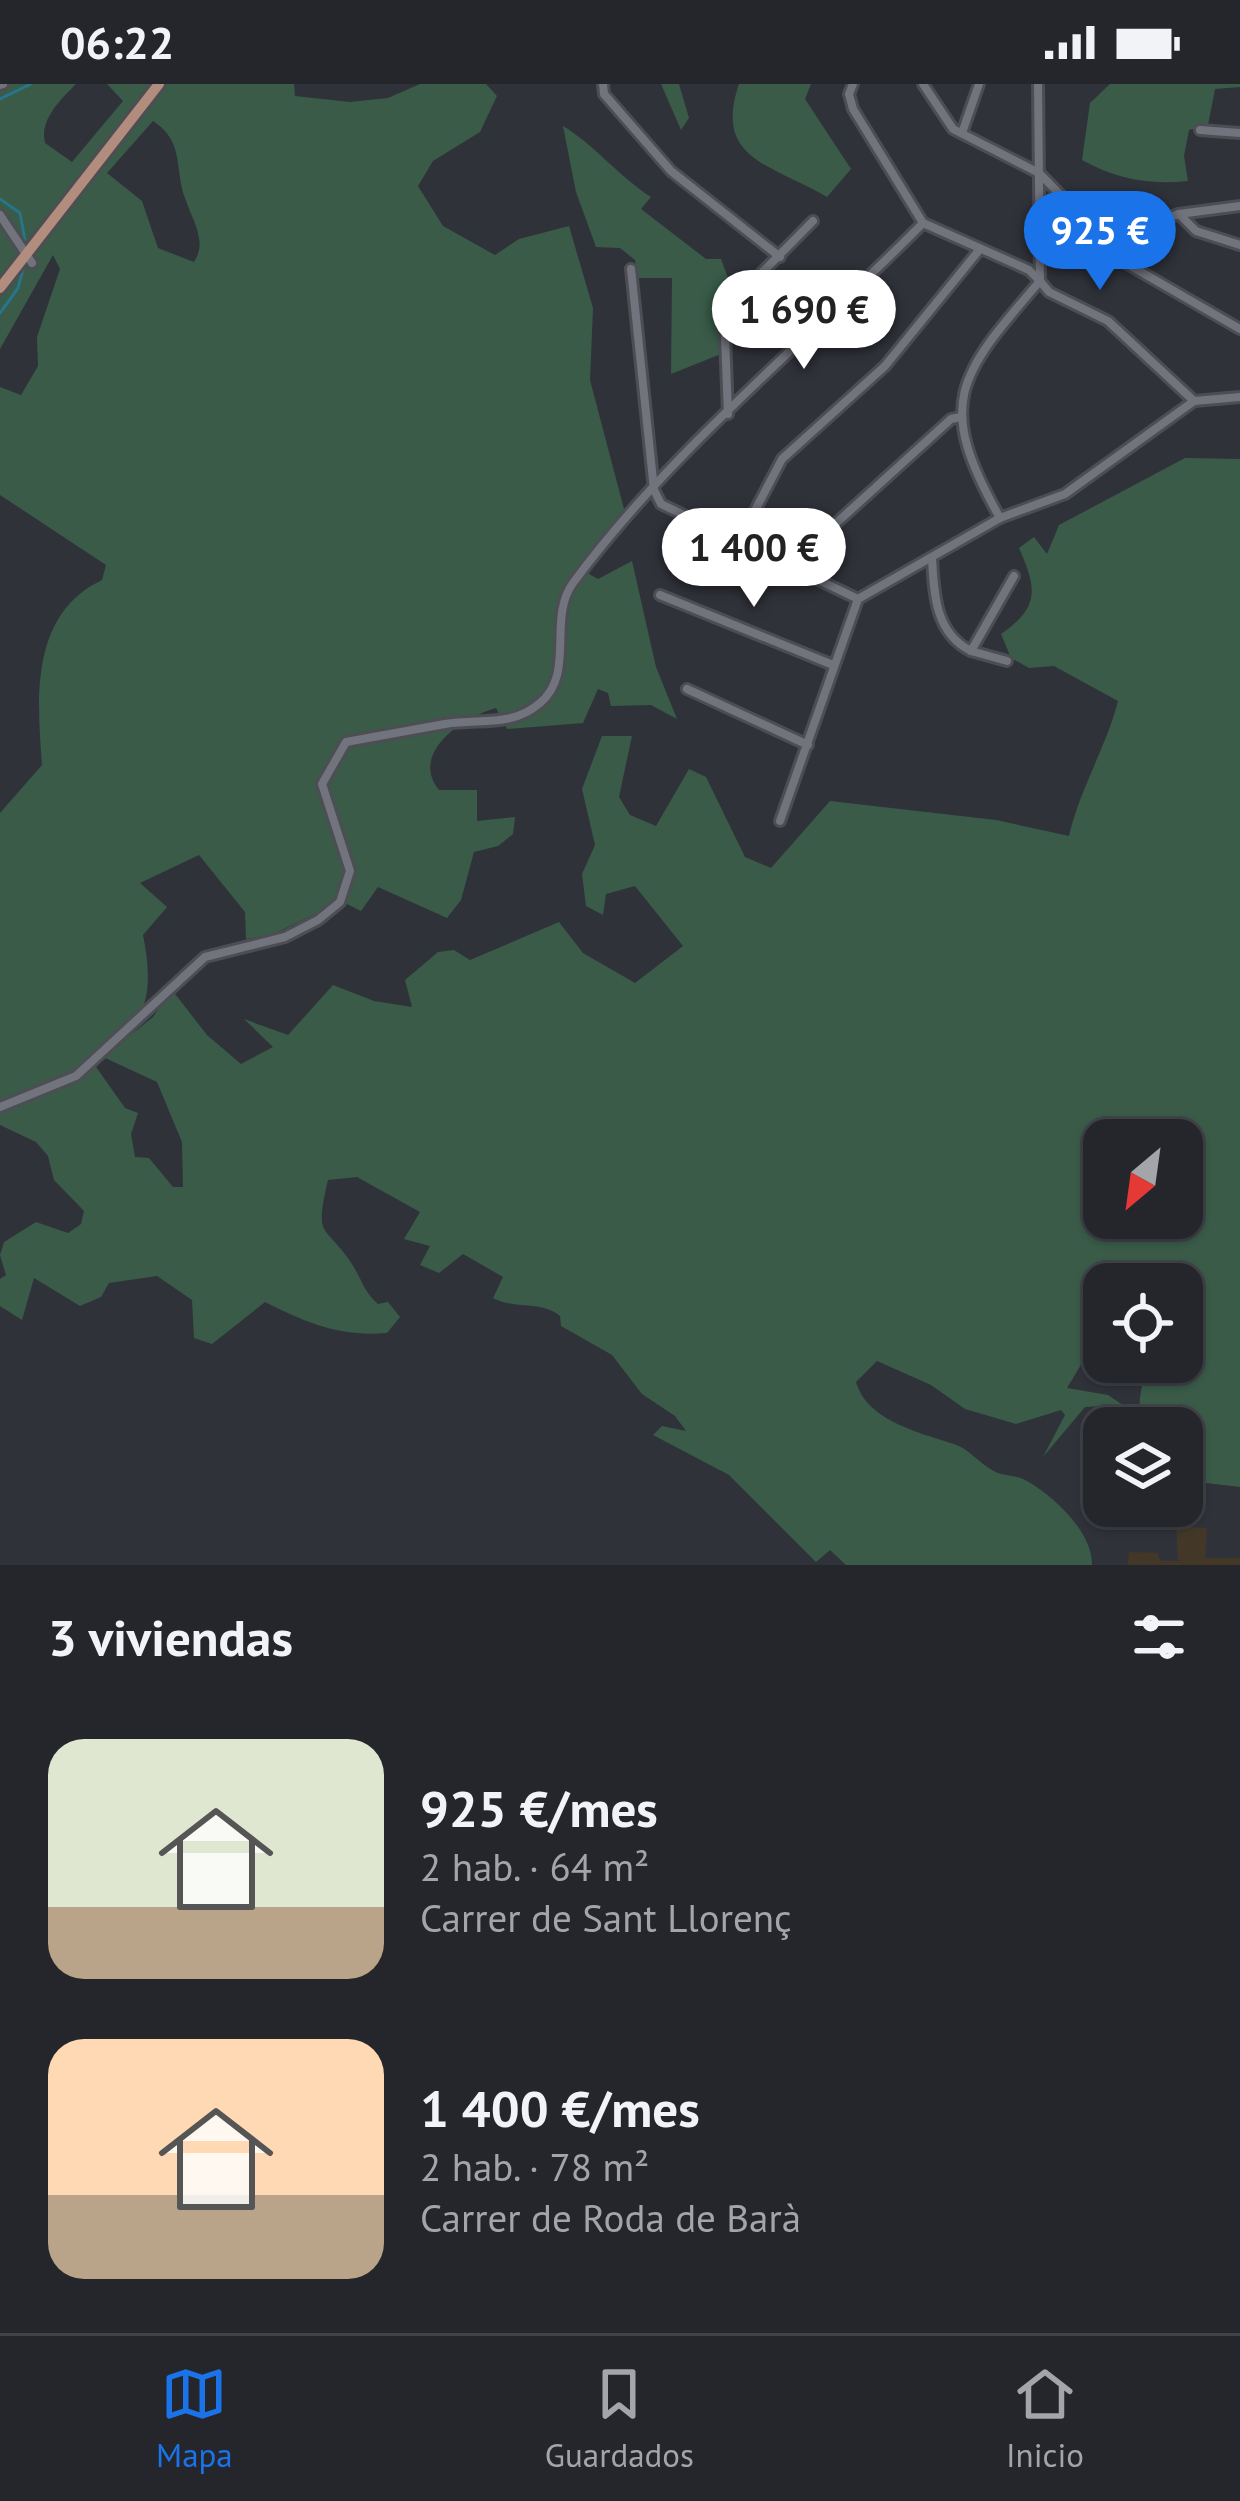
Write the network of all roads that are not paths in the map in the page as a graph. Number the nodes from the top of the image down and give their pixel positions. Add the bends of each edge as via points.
1 (158, 84) edge
2 (603, 84) edge
3 (853, 84) edge
4 (923, 84) edge
5 (979, 84) edge
6 (1042, 84) edge
7 (1200, 130) dead end
8 (1240, 133) edge
9 (962, 134) junction
10 (1039, 173) junction
11 (1240, 206) edge
12 (1179, 214) junction
13 (0, 215) edge
14 (813, 221) dead end
15 (922, 223) junction
16 (1105, 238) junction
17 (1240, 245) edge
18 (980, 249) junction
19 (780, 257) junction
20 (24, 262) junction
21 (631, 268) dead end
22 (1040, 281) junction
23 (0, 288) edge
24 (1240, 329) edge
25 (1240, 398) edge
26 (1194, 401) junction
27 (728, 415) junction
28 (961, 417) junction
29 (654, 490) junction
30 (1000, 518) junction
31 (739, 541) junction
32 (932, 559) junction
33 (790, 565) junction
34 (1014, 576) dead end
35 (659, 595) dead end
36 (858, 598) junction
37 (971, 651) junction
38 (1007, 661) dead end
39 (833, 665) junction
40 (687, 689) dead end
41 (808, 745) junction
42 (780, 821) dead end
43 (0, 1107) edge

1 - 20 main road
2 - 19 street via 671,171
3 - 15 street via 853,110
4 - 9 street
5 - 9 street
6 - 10 street
7 - 8 street
9 - 10 street
10 - 16 street
10 - 22 street
11 - 12 street
12 - 16 street
12 - 17 street via 1196,231
13 - 20 street
14 - 19 street
15 - 18 street
15 - 27 street
16 - 24 street via 1129,265
18 - 22 street
18 - 31 street via 885,366 782,459
19 - 27 street via 724,311
20 - 23 main road
21 - 29 street
22 - 26 street via 1108,321
22 - 28 street via 986,349 960,400
25 - 26 street
26 - 30 street via 1065,494
27 - 29 street
28 - 30 street via 969,464
28 - 33 street
29 - 31 street via 668,509
29 - 43 street via 564,599 557,679 537,706 496,722 346,742 322,784 350,871 333,909 285,937 205,957 76,1076
30 - 32 street
31 - 33 street
32 - 36 street
32 - 37 street via 935,610
33 - 36 street
34 - 37 street
35 - 39 street
36 - 39 street
37 - 38 street
39 - 41 street
40 - 41 street
41 - 42 street

